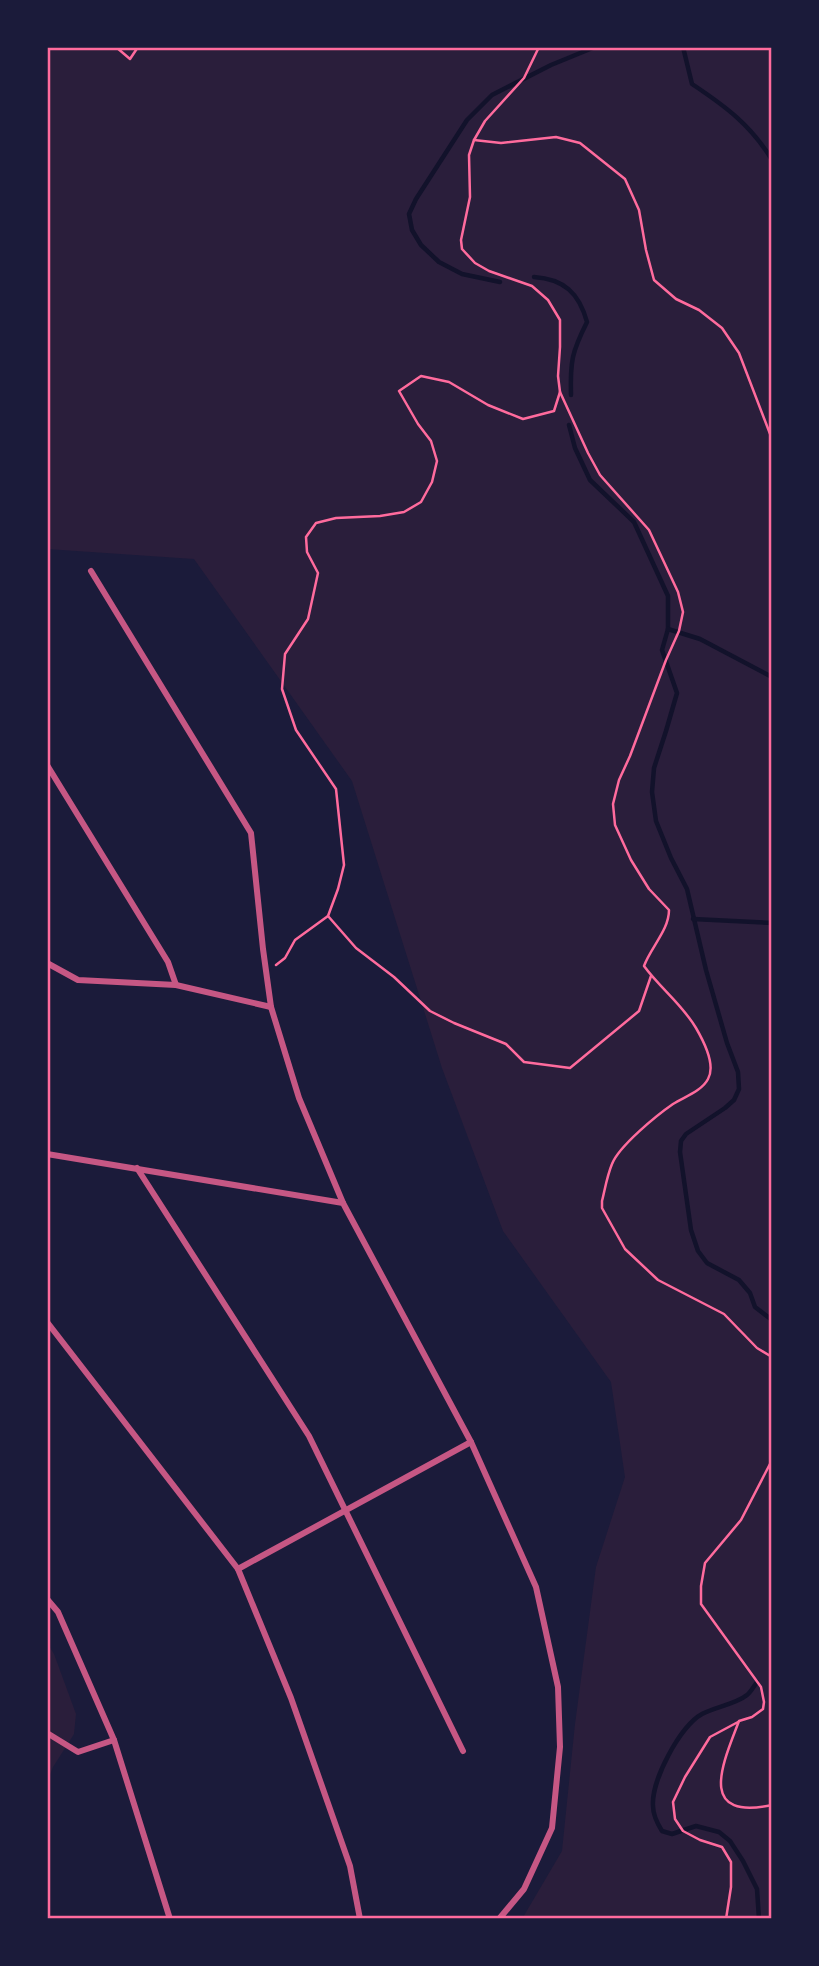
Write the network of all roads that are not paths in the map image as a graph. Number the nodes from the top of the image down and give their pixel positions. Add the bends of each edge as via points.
1 (91, 571) dead end
2 (47, 765) edge
3 (47, 963) edge
4 (176, 985) junction
5 (271, 1007) junction
6 (47, 1154) edge
7 (136, 1168) junction
8 (343, 1203) junction
9 (47, 1322) edge
10 (471, 1442) junction
11 (344, 1512) junction
12 (239, 1569) junction
13 (47, 1599) edge
14 (47, 1733) edge
15 (114, 1740) junction
16 (463, 1751) dead end
17 (170, 1919) edge
18 (360, 1919) edge
19 (499, 1919) edge

1 - 5 street via 251,833
2 - 4 street via 168,962
3 - 4 street via 78,980
4 - 5 street
5 - 8 street via 299,1098
6 - 7 street
7 - 8 street
7 - 11 street via 309,1436
8 - 10 street
9 - 12 street
10 - 11 street
10 - 19 street via 536,1587 558,1687 560,1747 552,1828 524,1889
11 - 12 street
11 - 16 street
12 - 18 street via 291,1698 350,1866
13 - 15 street via 58,1612
14 - 15 street via 78,1752
15 - 17 street

